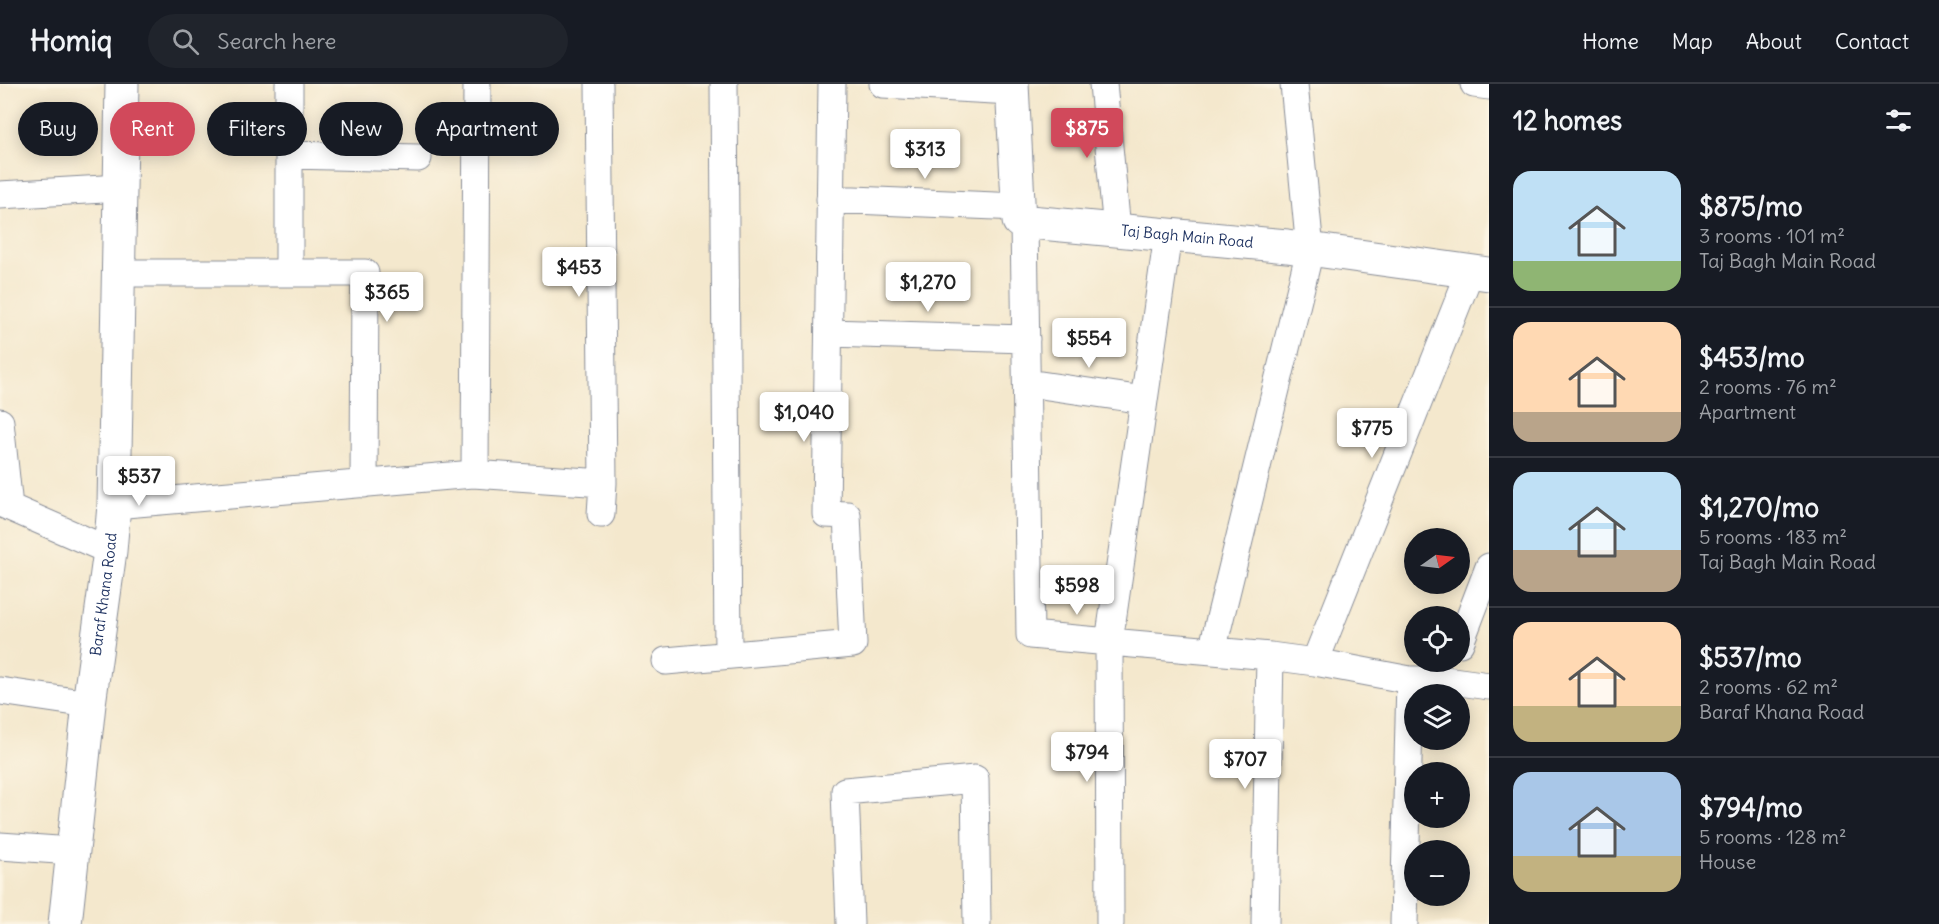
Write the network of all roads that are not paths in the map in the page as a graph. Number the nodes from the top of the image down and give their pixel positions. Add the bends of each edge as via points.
1 (122, 84) edge
2 (289, 84) edge
3 (477, 84) edge
4 (599, 84) edge
5 (724, 84) edge
6 (832, 84) edge
7 (884, 84) edge
8 (1103, 84) edge
9 (1294, 84) edge
10 (1474, 84) edge
11 (1489, 86) edge
12 (1012, 87) edge
13 (289, 102) edge
14 (307, 155) edge
15 (289, 156) edge
16 (418, 158) dead end
17 (121, 188) junction
18 (0, 195) edge
19 (830, 199) junction
20 (1022, 214) junction
21 (1117, 230) junction
22 (1168, 235) junction
23 (1310, 250) junction
24 (119, 273) junction
25 (290, 273) junction
26 (1480, 273) edge
27 (829, 333) junction
28 (1026, 339) junction
29 (1027, 383) junction
30 (1144, 400) junction
31 (0, 422) edge
32 (475, 474) junction
33 (603, 483) junction
34 (364, 484) junction
35 (5, 505) edge
36 (114, 506) junction
37 (601, 514) dead end
38 (110, 551) junction
39 (1489, 567) edge
40 (1470, 617) edge
41 (1109, 642) junction
42 (1212, 651) junction
43 (728, 654) junction
44 (1270, 656) junction
45 (666, 661) dead end
46 (1315, 662) junction
47 (1445, 672) edge
48 (1452, 672) edge
49 (1410, 680) junction
50 (1489, 686) edge
51 (0, 691) edge
52 (89, 704) junction
53 (0, 846) edge
54 (72, 851) junction
55 (65, 924) edge
56 (850, 924) edge
57 (977, 924) edge
58 (1110, 924) edge
59 (1265, 924) edge
60 (1404, 924) edge

1 - 17 street, Baraf Khana Road
2 - 13 street
3 - 32 street
4 - 33 street
5 - 43 street
6 - 19 street
7 - 12 street
8 - 21 street
9 - 23 street
10 - 11 street
12 - 20 street
14 - 16 street
15 - 25 street
17 - 18 street
17 - 24 street, Baraf Khana Road
19 - 20 street
19 - 27 street
20 - 21 street, Taj Bagh Main Road
20 - 28 street
21 - 22 street, Taj Bagh Main Road
22 - 23 street, Taj Bagh Main Road
22 - 30 street
23 - 26 street, Taj Bagh Main Road
23 - 42 street
24 - 25 street
24 - 36 street, Baraf Khana Road
25 - 34 street via 365,273
26 - 46 street
27 - 28 street
27 - 43 street via 826,514 847,515 853,644
28 - 29 street
29 - 30 street
29 - 41 street via 1030,635
30 - 41 street
31 - 35 street
32 - 33 street
32 - 34 street
33 - 37 street
34 - 36 street
35 - 38 street
36 - 38 street, Baraf Khana Road
38 - 52 street, Baraf Khana Road
39 - 40 street
41 - 42 street
41 - 58 street
42 - 44 street
43 - 45 street
44 - 46 street
44 - 59 street
46 - 49 street
47 - 49 street
48 - 50 street
49 - 60 street
51 - 52 street
52 - 54 street, Baraf Khana Road
53 - 54 street
54 - 55 street, Baraf Khana Road
56 - 57 street via 845,791 975,779

